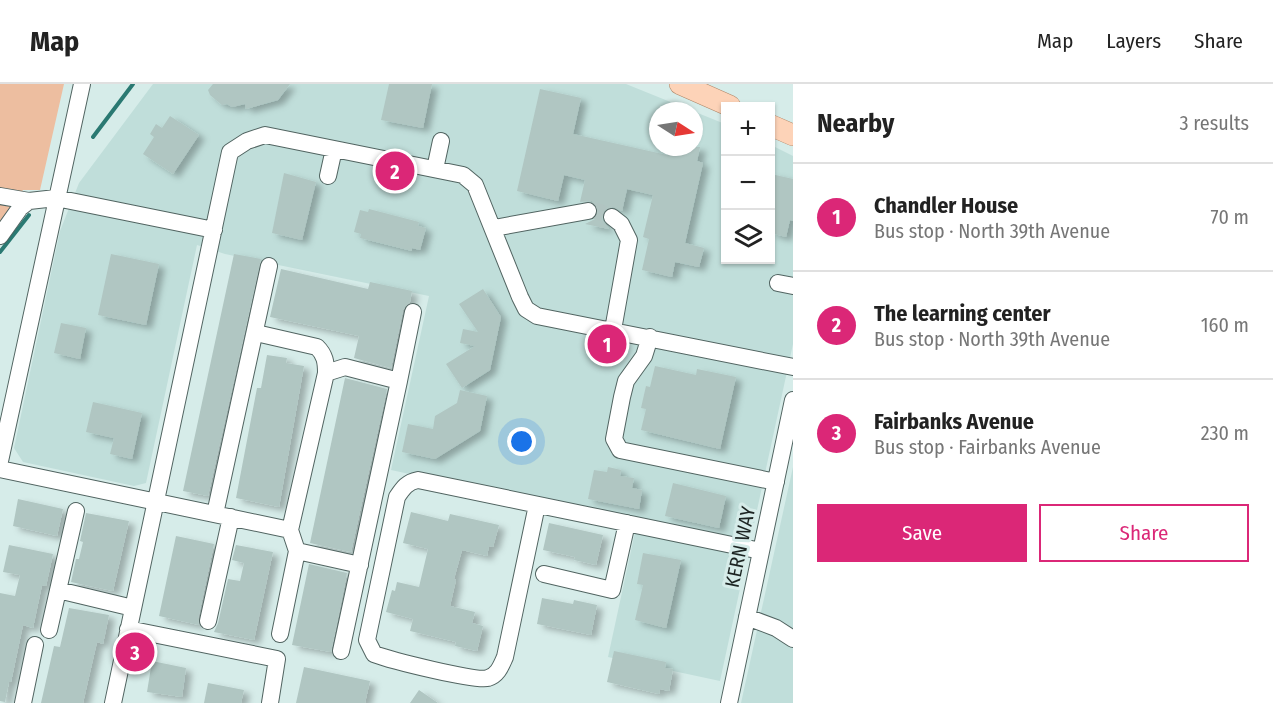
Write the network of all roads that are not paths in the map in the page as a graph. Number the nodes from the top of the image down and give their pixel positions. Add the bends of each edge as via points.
1 (82, 84) edge
2 (680, 84) edge
3 (702, 89) edge
4 (723, 102) edge
5 (775, 127) edge
6 (793, 135) edge
7 (441, 141) dead end
8 (334, 149) junction
9 (435, 169) junction
10 (328, 176) dead end
11 (0, 196) edge
12 (57, 198) junction
13 (29, 201) junction
14 (588, 211) tunnel mouth
15 (612, 217) tunnel mouth
16 (494, 228) junction
17 (213, 230) junction
18 (0, 236) edge
19 (269, 266) dead end
20 (413, 312) dead end
21 (613, 330) junction
22 (256, 333) junction
23 (650, 337) junction
24 (793, 367) edge
25 (326, 373) junction
26 (399, 381) junction
27 (793, 400) edge
28 (0, 461) edge
29 (0, 469) edge
30 (776, 482) junction
31 (156, 501) junction
32 (537, 505) junction
33 (76, 511) dead end
34 (223, 516) junction
35 (627, 524) junction
36 (290, 530) junction
37 (297, 551) junction
38 (761, 551) junction
39 (360, 565) junction
40 (544, 574) dead end
41 (58, 590) junction
42 (133, 608) junction
43 (747, 617) junction
44 (208, 621) dead end
45 (128, 629) junction
46 (49, 630) dead end
47 (280, 634) dead end
48 (793, 639) edge
49 (35, 645) dead end
50 (341, 651) dead end
51 (23, 703) edge
52 (113, 703) edge
53 (270, 703) edge
54 (729, 703) edge

1 - 12 street
2 - 3 main road
3 - 4 main road
5 - 6 main road
7 - 9 street
8 - 9 street
8 - 10 street
8 - 17 street via 265,135 230,152
9 - 16 street via 463,175 475,185
11 - 13 street
12 - 13 street
12 - 17 street
12 - 28 street
13 - 18 street
14 - 16 street
15 - 21 street via 621,224 629,240
16 - 21 street via 526,309 537,316
17 - 31 street
19 - 22 street
20 - 26 street
21 - 23 street
22 - 25 street via 317,347 324,354
22 - 34 street
23 - 24 street
23 - 30 street via 644,356 626,381 614,439 620,450
25 - 26 street via 345,367
25 - 36 street
26 - 39 street
27 - 30 street, KERN WAY
29 - 31 street
30 - 38 street, KERN WAY
31 - 34 street
31 - 42 street
32 - 32 street via 418,480 403,488 397,497 367,640 374,654 484,680 498,672 505,657
32 - 35 street
33 - 41 street
34 - 36 street
34 - 44 street
35 - 38 street
35 - 40 street via 612,590
36 - 37 street
37 - 39 street
37 - 47 street
38 - 43 street, KERN WAY
39 - 50 street
41 - 42 street
41 - 46 street
42 - 45 street
43 - 48 street
43 - 54 street, KERN WAY
45 - 52 street
45 - 53 street via 278,659
49 - 51 street

